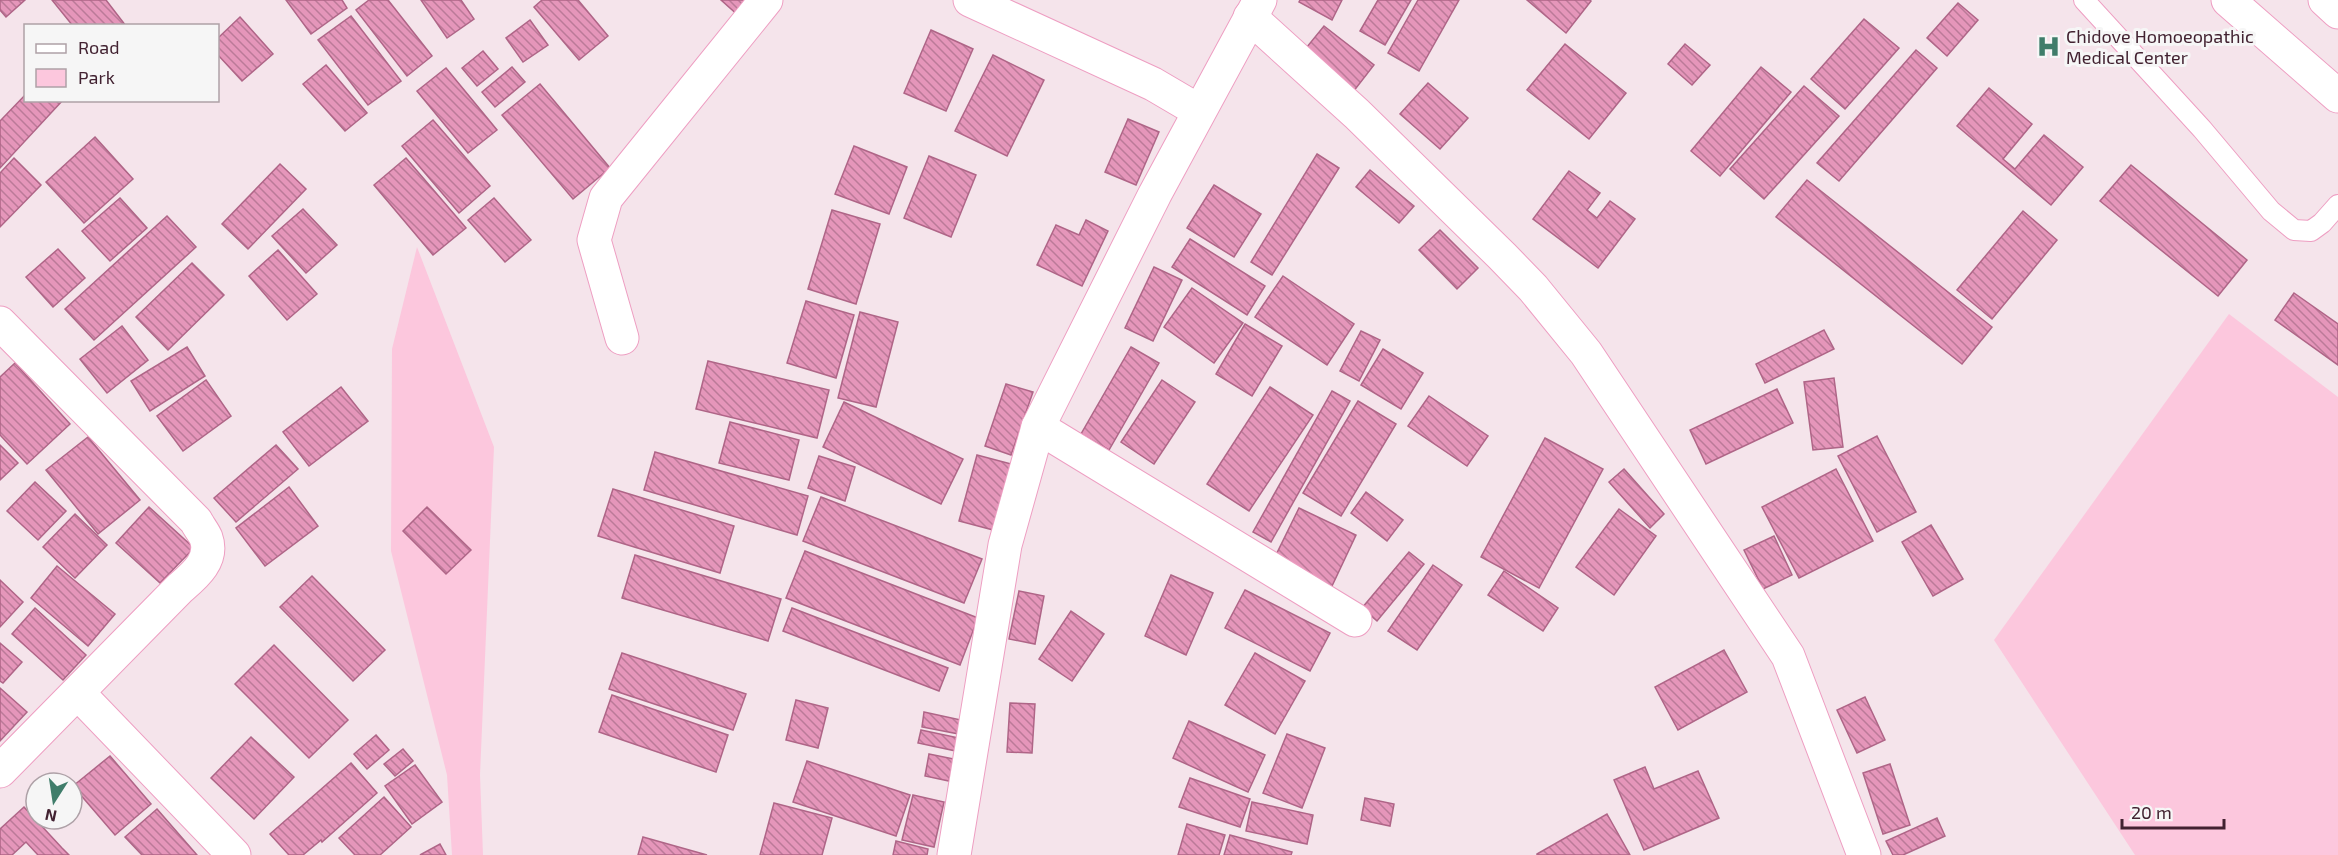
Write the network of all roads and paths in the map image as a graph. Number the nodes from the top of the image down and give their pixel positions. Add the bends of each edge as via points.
1 (766, 0) edge
2 (970, 0) edge
3 (2084, 0) edge
4 (2228, 0) edge
5 (2325, 0) edge
6 (1255, 8) edge
7 (2338, 12) edge
8 (2338, 96) edge
9 (1199, 111) junction
10 (2338, 205) edge
11 (0, 323) edge
12 (622, 338) dead end
13 (1038, 427) junction
14 (1355, 620) dead end
15 (78, 693) junction
16 (0, 771) edge
17 (234, 855) edge
18 (954, 855) edge
19 (1864, 855) edge

1 - 12 main road via 606,198 594,240
2 - 9 main road via 1153,84
3 - 10 lane via 2271,211 2294,230 2311,231
4 - 8 main road
5 - 7 main road
6 - 9 main road
6 - 19 main road via 1533,288 1586,353 1788,656
9 - 13 main road
11 - 15 main road via 196,521 206,538 206,557 196,574
13 - 14 main road
13 - 18 main road via 1005,545
15 - 16 main road
15 - 17 main road

